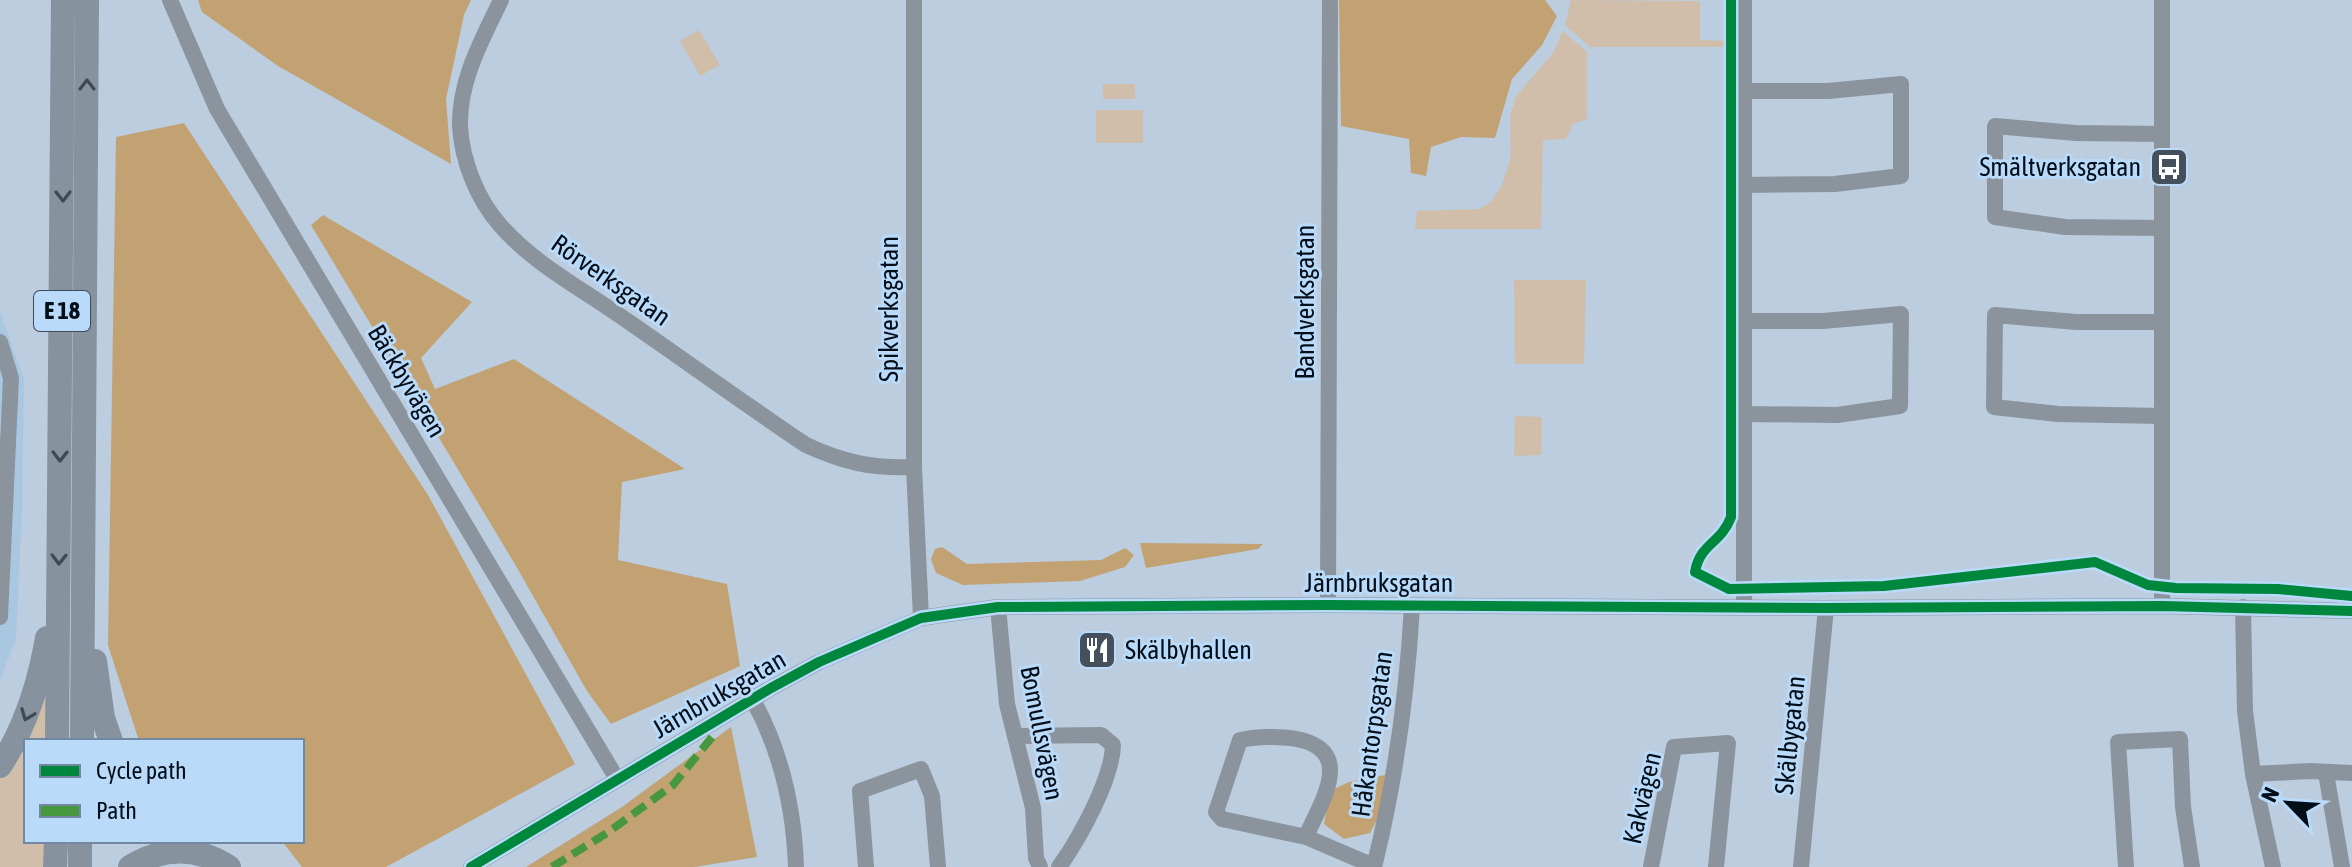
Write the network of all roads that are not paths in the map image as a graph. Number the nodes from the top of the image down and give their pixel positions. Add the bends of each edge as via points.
1 (63, 0) edge
2 (87, 0) edge
3 (170, 0) edge
4 (501, 0) edge
5 (914, 0) edge
6 (1330, 0) edge
7 (1744, 0) edge
8 (2162, 0) edge
9 (1744, 91) junction
10 (2162, 134) junction
11 (1743, 185) junction
12 (2162, 228) junction
13 (1744, 321) junction
14 (2162, 322) junction
15 (0, 342) edge
16 (1744, 414) junction
17 (2162, 416) junction
18 (914, 467) junction
19 (83, 588) junction
20 (1328, 605) junction
21 (1412, 606) junction
22 (1744, 606) junction
23 (2162, 606) junction
24 (998, 607) junction
25 (2243, 607) junction
26 (1826, 608) junction
27 (2352, 611) edge
28 (58, 614) junction
29 (0, 617) edge
30 (921, 618) junction
31 (753, 700) junction
32 (1015, 736) junction
33 (57, 739) edge
34 (82, 739) edge
35 (110, 739) edge
36 (0, 766) edge
37 (2326, 773) junction
38 (2352, 773) edge
39 (2253, 774) junction
40 (617, 779) junction
41 (1306, 837) junction
42 (56, 843) edge
43 (80, 843) edge
44 (214, 843) edge
45 (55, 867) edge
46 (80, 867) edge
47 (130, 867) edge
48 (229, 867) edge
49 (249, 867) edge
50 (471, 867) edge
51 (796, 867) edge
52 (866, 867) edge
53 (938, 867) edge
54 (1040, 867) edge
55 (1059, 867) edge
56 (1374, 867) edge
57 (1651, 867) edge
58 (1716, 867) edge
59 (1801, 867) edge
60 (2126, 867) edge
61 (2192, 867) edge
62 (2273, 867) edge
63 (2342, 867) edge

1 -> 28 highway, E 18
19 -> 2 highway, E 18
3 - 40 street, Bäckbyvägen via 217,109
4 - 18 street, Rörverksgatan via 471,65 460,126 477,189 501,226 552,269 806,445 849,463
5 - 18 street, Spikverksgatan
6 - 20 street, Bandverksgatan
7 - 9 street
8 - 10 street
9 - 11 street
9 - 11 street via 1901,84 1901,176 1835,184
10 - 12 street
10 - 12 street via 1995,126 1995,217 2065,227
11 - 13 street
12 - 14 street
13 - 16 street
13 - 16 street via 1901,314 1900,406 1837,415
14 - 17 street
14 - 17 street via 1995,315 1994,407
15 - 29 street via 11,378
16 - 22 street
17 - 23 street
18 - 30 street, Spikverksgatan
19 - 34 highway, E 18
19 - 35 highway, E 18 via 92,603 99,692
20 - 21 street, Järnbruksgatan
20 - 24 street, Järnbruksgatan
21 - 22 street, Järnbruksgatan
21 - 56 street, Håkantorpsgatan via 1405,709
22 - 26 street, Järnbruksgatan
23 - 25 street, Järnbruksgatan
23 - 26 street, Järnbruksgatan
24 - 30 street, Järnbruksgatan
24 - 32 street, Bomullsvägen
25 - 27 street, Järnbruksgatan
25 - 39 street via 2245,711
26 - 59 street, Skälbygatan
28 - 33 highway, E 18
28 -> 36 highway, E 18 via 27,715
30 - 31 street, Järnbruksgatan via 819,662
31 - 40 street, Järnbruksgatan
31 - 51 street via 771,735 787,789
32 - 54 street, Bomullsvägen via 1033,808
32 - 55 street via 1101,735 1113,745 1089,817
37 - 38 street
37 - 39 street
37 - 63 street
39 - 62 street
40 - 50 street, Järnbruksgatan
41 - 41 street via 1329,780 1328,758 1318,746 1299,740 1240,740 1216,812 1222,819
41 - 56 street
42 - 45 highway
43 - 46 highway
44 - 49 highway
47 - 48 highway via 173,851 204,854
52 - 53 street via 860,791 921,769 932,796
57 - 58 street, Kakvägen via 1674,747 1728,743
60 - 61 street via 2118,742 2180,739

